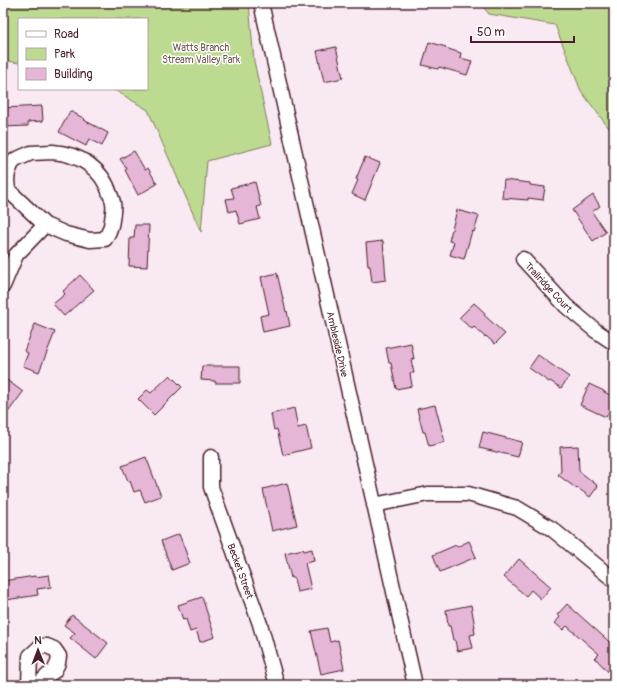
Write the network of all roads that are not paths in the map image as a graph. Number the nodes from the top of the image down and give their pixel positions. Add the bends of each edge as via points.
1 (260, 3) edge
2 (46, 224) junction
3 (523, 259) dead end
4 (3, 286) edge
5 (614, 343) edge
6 (211, 457) dead end
7 (374, 505) junction
8 (614, 580) edge
9 (29, 685) edge
10 (38, 685) edge
11 (277, 685) edge
12 (415, 685) edge

1 - 7 street, Ambleside Drive
2 - 2 street via 8,190 7,180 11,165 20,157 53,152 70,155 92,166 102,176 113,202 110,232 105,239 90,240 66,234
2 - 4 street via 16,255
3 - 5 street, Trailridge Court via 566,306
6 - 11 street, Becket Street via 211,487 260,624
7 - 8 street via 428,494 468,494 517,508 552,529
7 - 12 street, Ambleside Drive
9 - 10 street via 30,656 41,646 48,646 54,649 58,663 54,671

